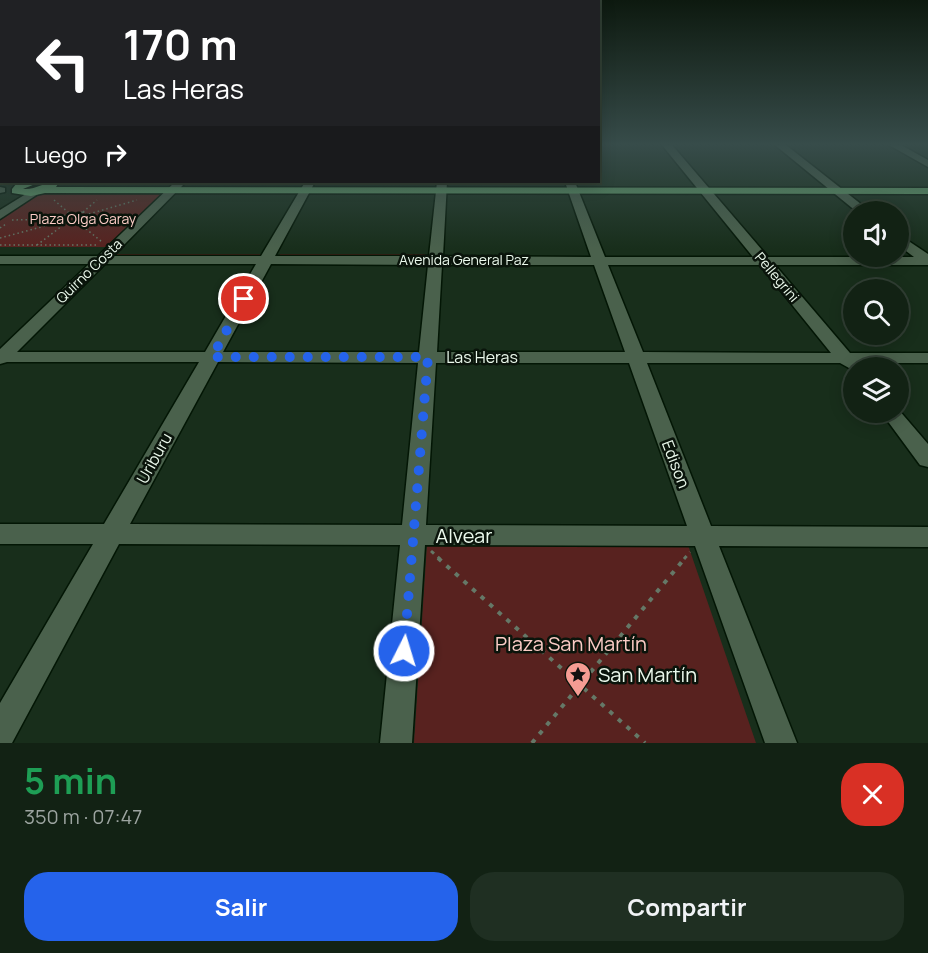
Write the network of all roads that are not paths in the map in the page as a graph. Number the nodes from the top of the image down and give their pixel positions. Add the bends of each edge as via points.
1 (696, 180) edge
2 (824, 180) edge
3 (177, 185) edge
4 (308, 185) edge
5 (442, 185) edge
6 (928, 185) edge
7 (37, 186) edge
8 (571, 186) edge
9 (703, 188) junction
10 (835, 188) junction
11 (0, 189) edge
12 (928, 191) edge
13 (851, 201) edge
14 (0, 204) edge
15 (6, 217) edge
16 (909, 244) edge
17 (0, 250) edge
18 (922, 252) edge
19 (843, 253) edge
20 (106, 255) junction
21 (268, 255) junction
22 (436, 256) junction
23 (598, 256) junction
24 (760, 257) junction
25 (0, 260) edge
26 (928, 261) edge
27 (1, 357) edge
28 (212, 357) junction
29 (428, 357) junction
30 (843, 357) edge
31 (636, 358) junction
32 (928, 358) edge
33 (909, 359) edge
34 (843, 364) edge
35 (899, 423) edge
36 (928, 459) edge
37 (0, 534) edge
38 (111, 534) junction
39 (413, 536) junction
40 (703, 536) junction
41 (928, 537) edge
42 (0, 732) edge
43 (396, 743) edge
44 (781, 743) edge

1 - 9 street, Pellegrini
2 - 10 street
3 - 4 main road
3 - 7 main road
3 - 20 street, Quirno Costa
4 - 5 main road
4 - 21 street, Uriburu
5 - 8 main road
5 - 22 street
6 - 10 main road
7 - 11 main road
7 - 14 street
7 - 15 street
8 - 9 main road
8 - 23 street, Edison
9 - 10 main road
9 - 24 street, Pellegrini
10 - 12 main road
10 - 13 street
16 - 18 street
17 - 20 street, Avenida General Paz
18 - 26 street
19 - 24 street, Avenida General Paz
20 - 21 street, Avenida General Paz
20 - 25 street, Avenida General Paz
20 - 27 street, Quirno Costa
21 - 22 street, Avenida General Paz
21 - 28 street, Uriburu
22 - 23 street, Avenida General Paz
22 - 29 street
23 - 24 street, Avenida General Paz
23 - 31 street, Edison
24 - 26 street, Avenida General Paz
24 - 30 street, Pellegrini
27 - 28 street, Las Heras
28 - 29 street, Las Heras
28 - 38 street, Uriburu
29 - 31 street, Las Heras
29 - 39 street
31 - 34 street, Las Heras
31 - 40 street, Edison
32 - 33 street, Las Heras
35 - 36 street
37 - 38 street, Alvear
38 - 39 street, Alvear
38 - 42 street, Uriburu
39 - 40 street, Alvear
39 - 43 street
40 - 41 street, Alvear
40 - 44 street, Edison

